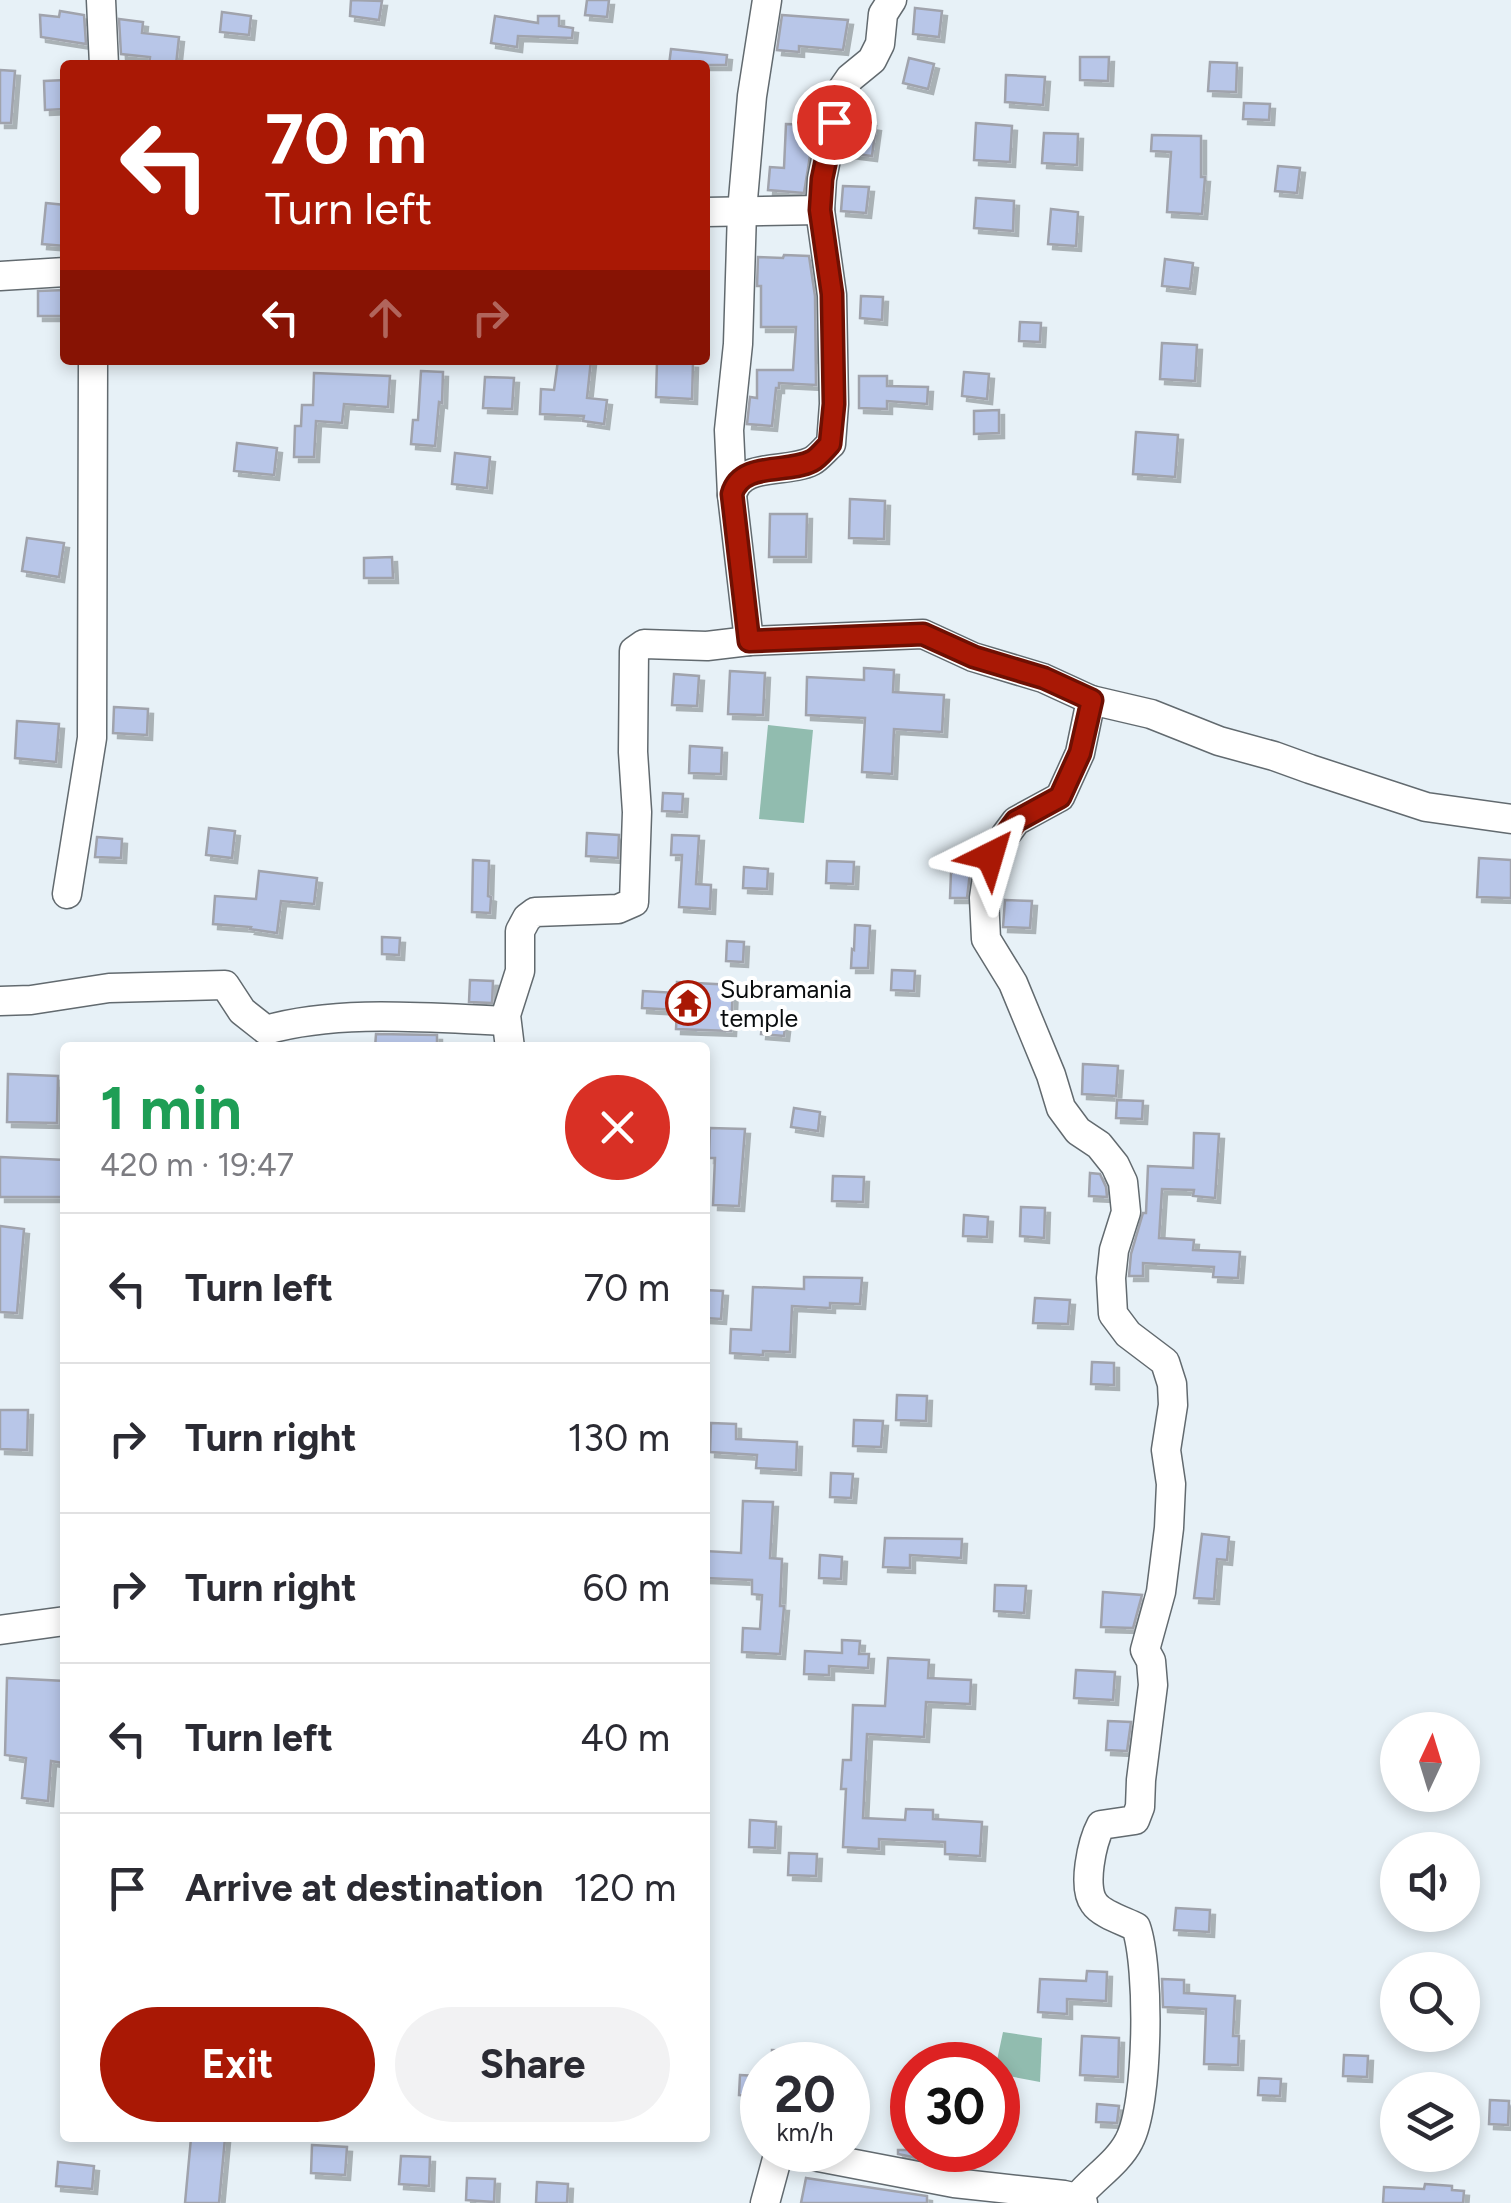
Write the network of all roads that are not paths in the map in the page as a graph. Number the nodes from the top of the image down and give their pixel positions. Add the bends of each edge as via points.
1 (101, 0) edge
2 (766, 0) edge
3 (892, 0) edge
4 (104, 60) edge
5 (820, 210) junction
6 (742, 211) junction
7 (710, 212) edge
8 (60, 272) edge
9 (0, 276) edge
10 (93, 365) edge
11 (732, 494) junction
12 (749, 641) junction
13 (1092, 700) junction
14 (1511, 819) edge
15 (68, 894) dead end
16 (0, 1000) edge
17 (508, 1034) edge
18 (60, 1622) edge
19 (0, 1630) edge
20 (1080, 2201) edge
21 (765, 2203) edge

1 - 4 street
2 - 6 street
3 - 5 street via 872,60 839,94
5 - 6 street
5 - 11 street via 832,294 830,444 812,462 744,476
6 - 7 street
6 - 11 street via 729,430
8 - 9 street
10 - 15 street via 92,738
11 - 12 street
12 - 13 street via 923,634
12 - 17 street via 644,644 634,650 634,902 618,910 535,912 526,918
13 - 14 street via 1426,807
13 - 20 street via 1080,753 1060,797 1016,821 990,856 984,898 986,940 1013,983 1062,1108 1100,1145 1124,1182 1113,1314 1166,1362 1172,1384 1169,1528 1162,1592 1145,1650 1153,1685 1140,1808 1134,1820 1101,1825 1088,1890 1095,1907 1136,1926 1142,1944 1140,2098 1126,2147
16 - 17 street via 226,985 242,1011 266,1030 351,1018
18 - 19 street
20 - 21 street via 786,2151 778,2155

